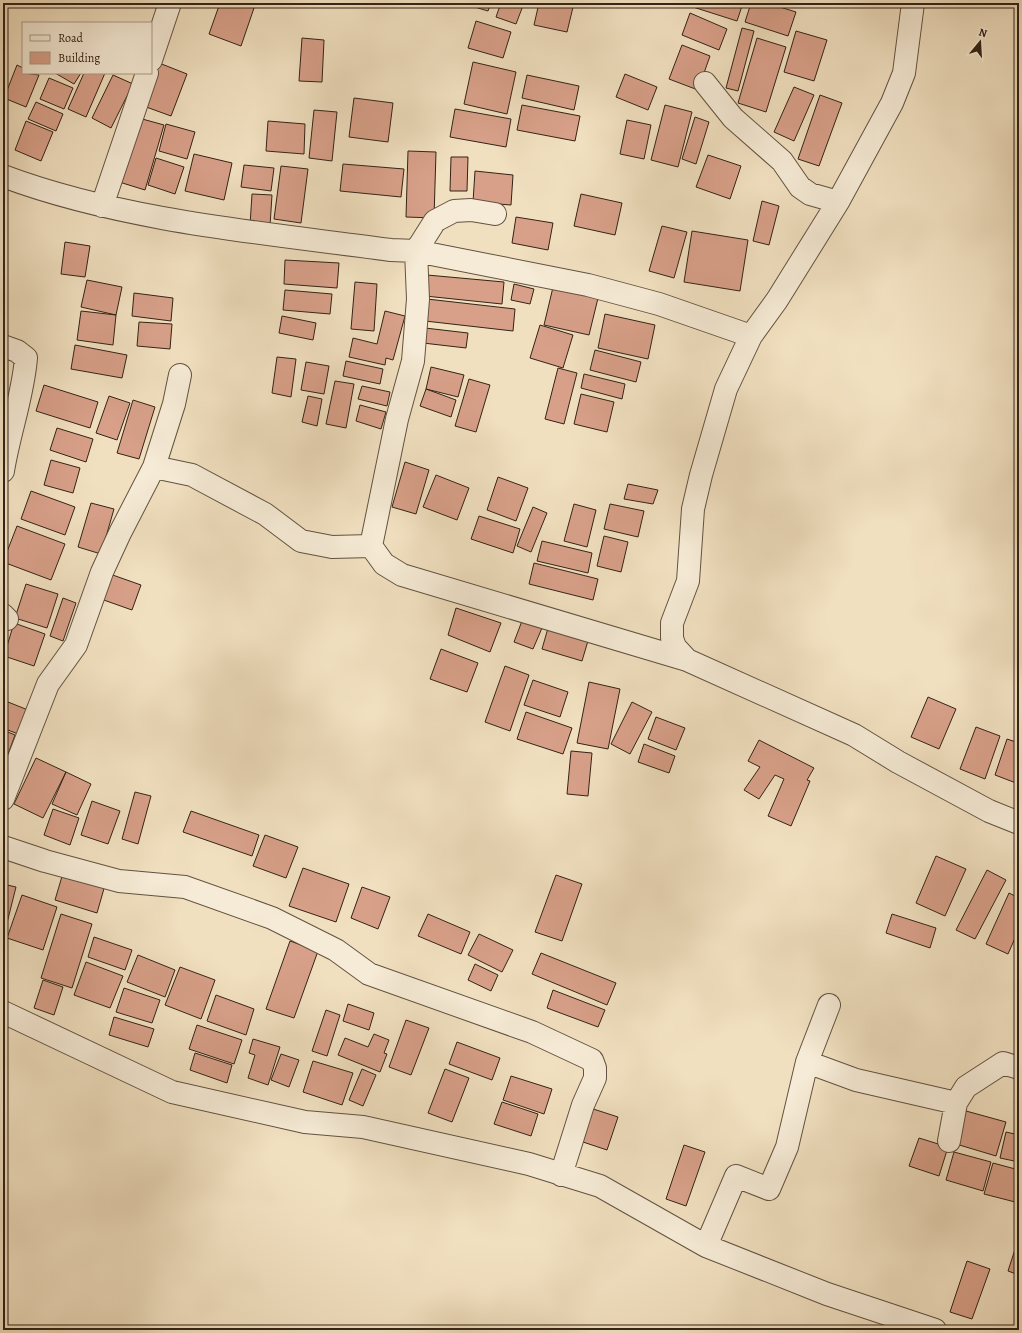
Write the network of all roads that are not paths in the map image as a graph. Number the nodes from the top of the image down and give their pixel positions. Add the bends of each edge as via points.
1 (170, 3) edge
2 (913, 3) edge
3 (152, 57) edge
4 (147, 74) edge
5 (705, 83) dead end
6 (3, 176) edge
7 (838, 202) junction
8 (102, 206) junction
9 (495, 214) dead end
10 (416, 251) junction
11 (751, 336) junction
12 (3, 346) edge
13 (180, 375) dead end
14 (154, 467) junction
15 (3, 471) edge
16 (371, 546) junction
17 (687, 660) junction
18 (3, 799) edge
19 (1019, 824) edge
20 (3, 847) edge
21 (829, 1005) dead end
22 (3, 1012) edge
23 (806, 1062) junction
24 (1019, 1068) edge
25 (956, 1103) junction
26 (949, 1141) dead end
27 (561, 1175) junction
28 (706, 1246) junction
29 (935, 1330) edge

1 - 3 street
2 - 7 street via 904,73 892,103
4 - 8 street
5 - 7 street via 733,118 782,161 800,187 810,194
6 - 8 street
7 - 11 street via 777,300
8 - 10 street via 229,228 391,250
9 - 10 street via 471,210 454,211 435,221
10 - 11 street via 588,285 659,304
10 - 16 street via 418,299 413,361 397,419
11 - 17 street via 726,389 693,509 688,581 672,623 675,647
12 - 15 street via 17,351 26,358
13 - 14 street via 174,404
14 - 16 street via 192,475 265,514 301,541 332,548
14 - 18 street via 102,572 76,645 48,684
16 - 17 street via 384,564 402,575
17 - 19 street via 854,735 982,808
20 - 27 street via 119,881 185,887 272,918 336,950 369,974 532,1032 592,1060 595,1078 583,1105
21 - 23 street
22 - 27 street via 172,1092 306,1122 363,1127 529,1164
23 - 25 street via 856,1080
23 - 28 street via 787,1147 769,1189 736,1176
24 - 25 street via 1003,1063 966,1087
25 - 26 street
27 - 28 street via 600,1186
28 - 29 street via 827,1294

